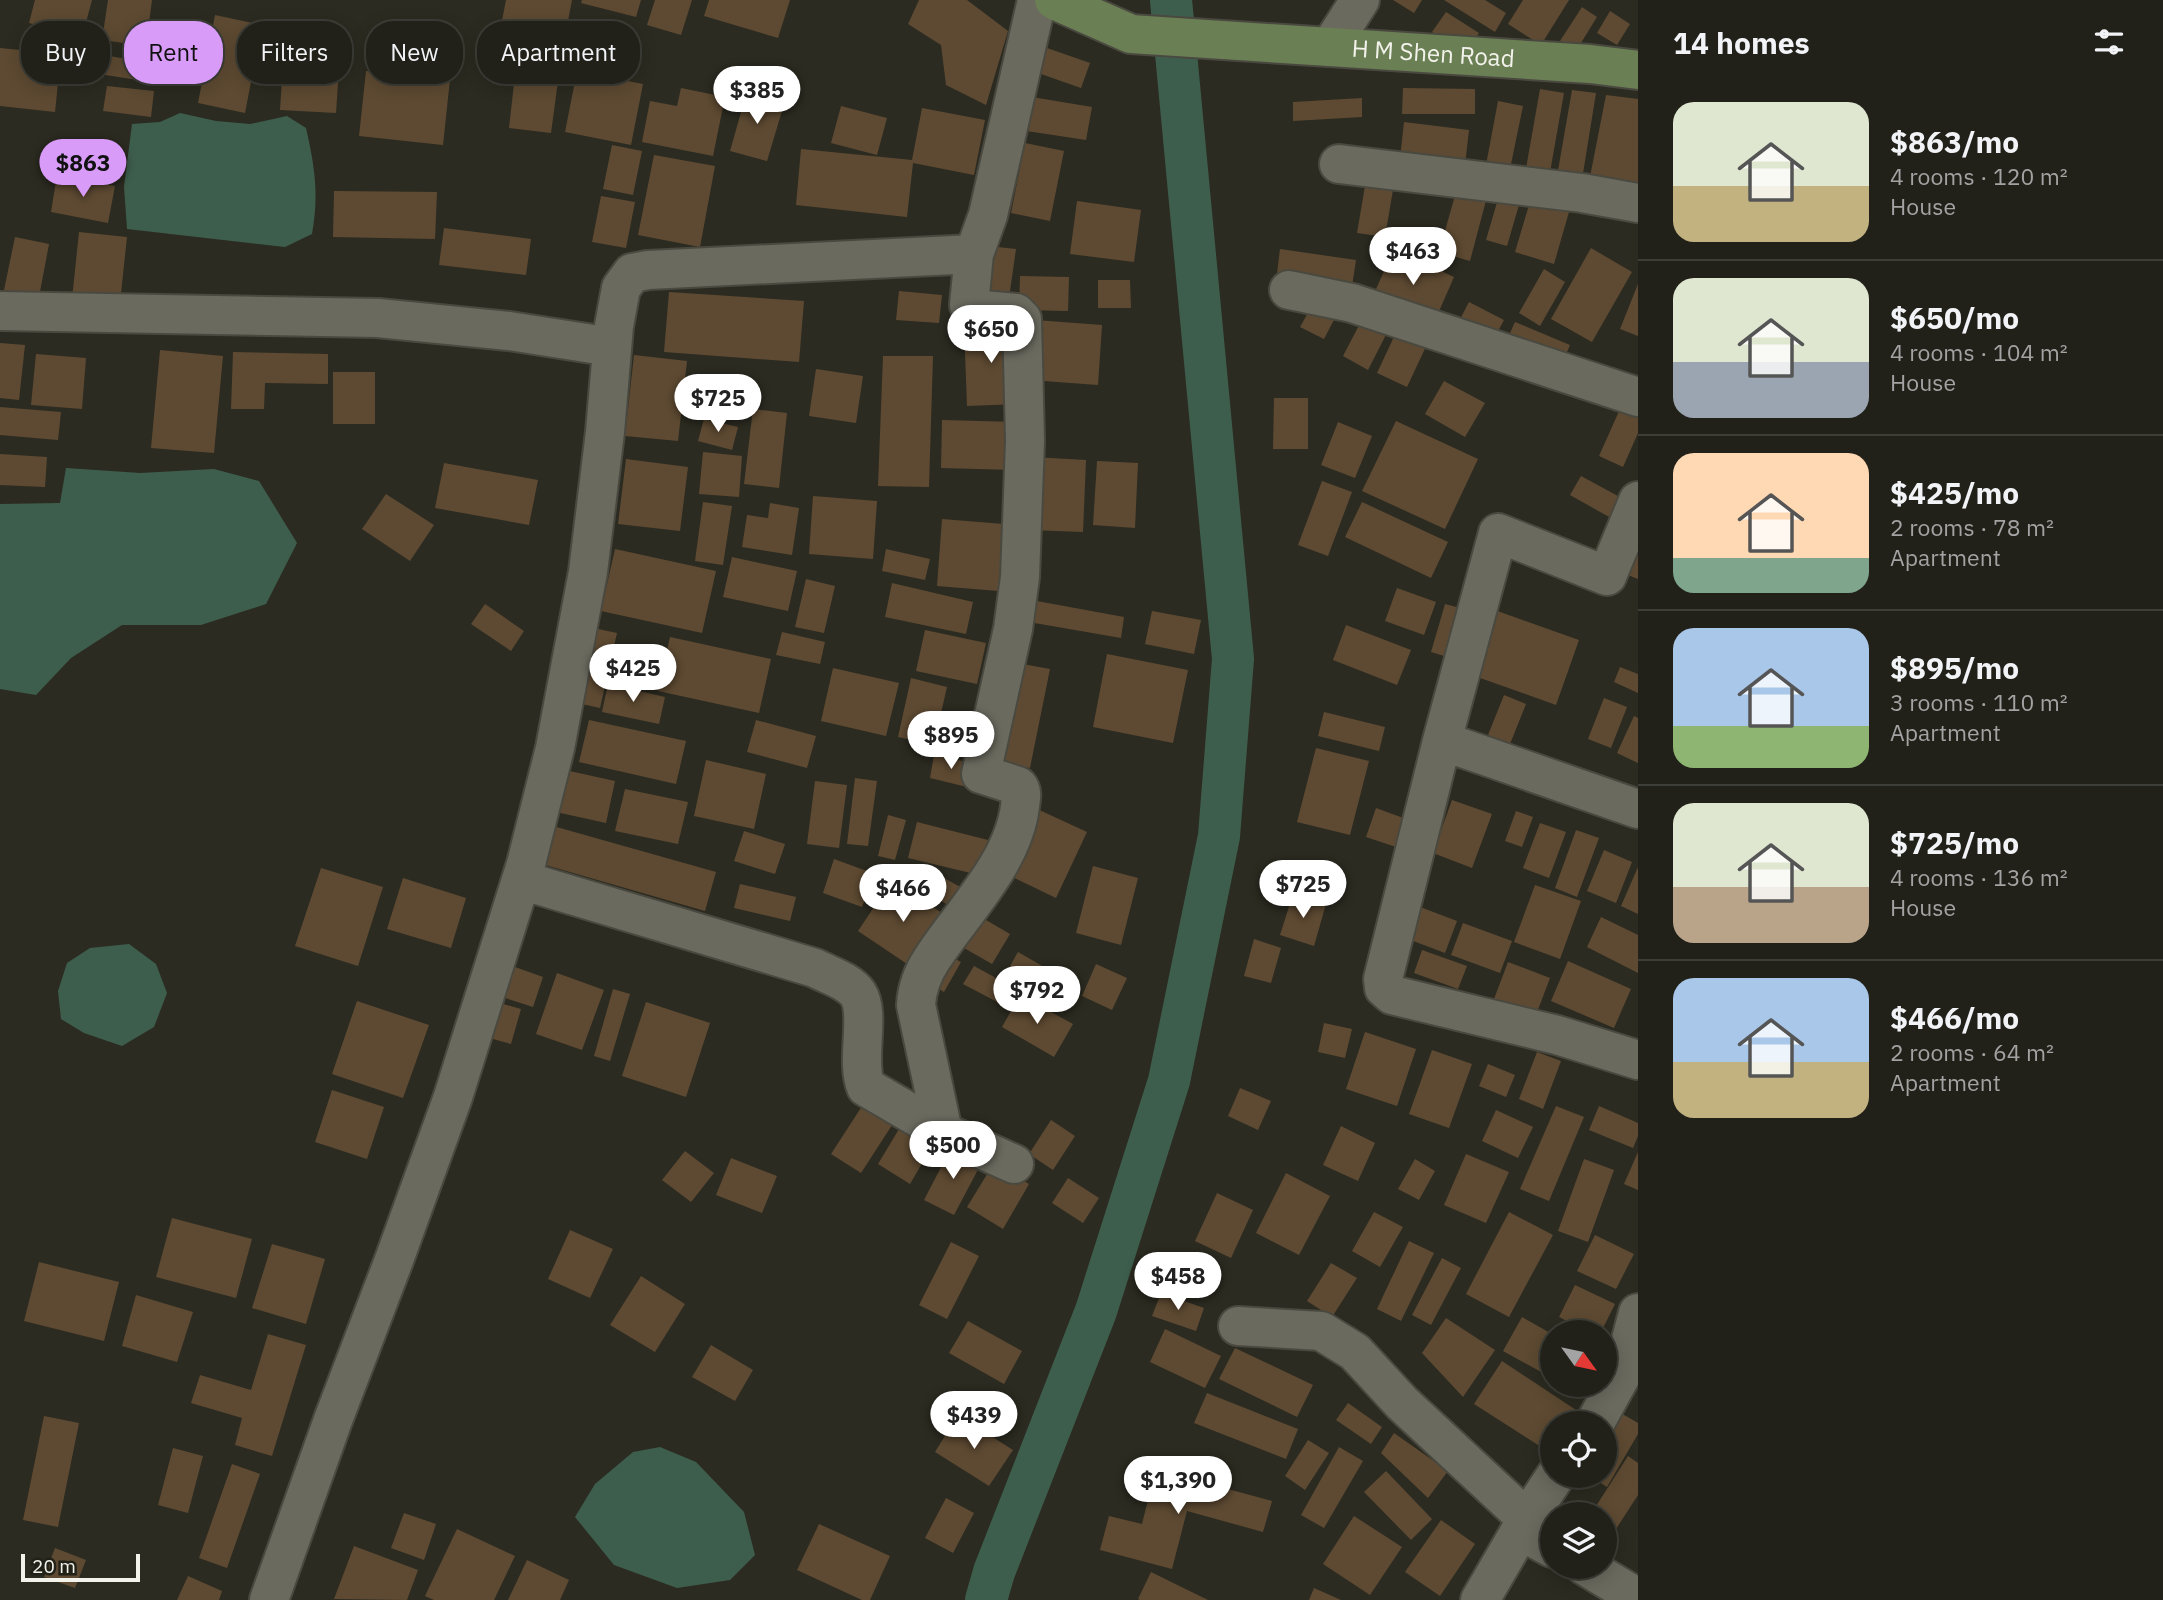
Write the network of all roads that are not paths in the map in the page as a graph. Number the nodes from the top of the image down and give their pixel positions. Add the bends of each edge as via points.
1 (1037, 0) edge
2 (1054, 0) edge
3 (1360, 0) edge
4 (1331, 47) junction
5 (1638, 70) edge
6 (1339, 164) dead end
7 (1638, 203) edge
8 (974, 254) junction
9 (1289, 290) dead end
10 (0, 311) edge
11 (612, 347) junction
12 (1638, 397) edge
13 (1638, 501) edge
14 (1443, 741) junction
15 (1638, 809) edge
16 (521, 880) junction
17 (1638, 1060) edge
18 (943, 1132) junction
19 (1014, 1164) dead end
20 (1638, 1312) edge
21 (1238, 1326) dead end
22 (1602, 1411) edge
23 (1551, 1488) edge
24 (1533, 1533) edge
25 (1607, 1579) edge
26 (1638, 1598) edge
27 (269, 1600) edge
28 (1480, 1600) edge

1 - 8 street via 988,215
2 - 4 main road, H M Shen Road via 1131,34
3 - 4 street
4 - 5 main road, H M Shen Road
6 - 7 street
8 - 11 street via 632,273 621,288
8 - 18 street via 972,309 1016,313 1022,319 1025,441 1020,577 981,774 1018,786 1022,792 1018,825 989,881 931,960 917,987 916,1005
9 - 12 street via 1352,303
10 - 11 street via 377,318
11 - 16 street via 587,572 555,748
13 - 14 street via 1607,576 1498,533
14 - 15 street
14 - 17 street via 1384,988 1392,995
16 - 18 street via 802,964 846,984 858,994 862,1010 861,1075 866,1087
16 - 27 street via 453,1097
18 - 19 street
20 - 22 street via 1622,1374
21 - 24 street via 1321,1332 1355,1352
23 - 24 street
24 - 28 street
25 - 26 street

